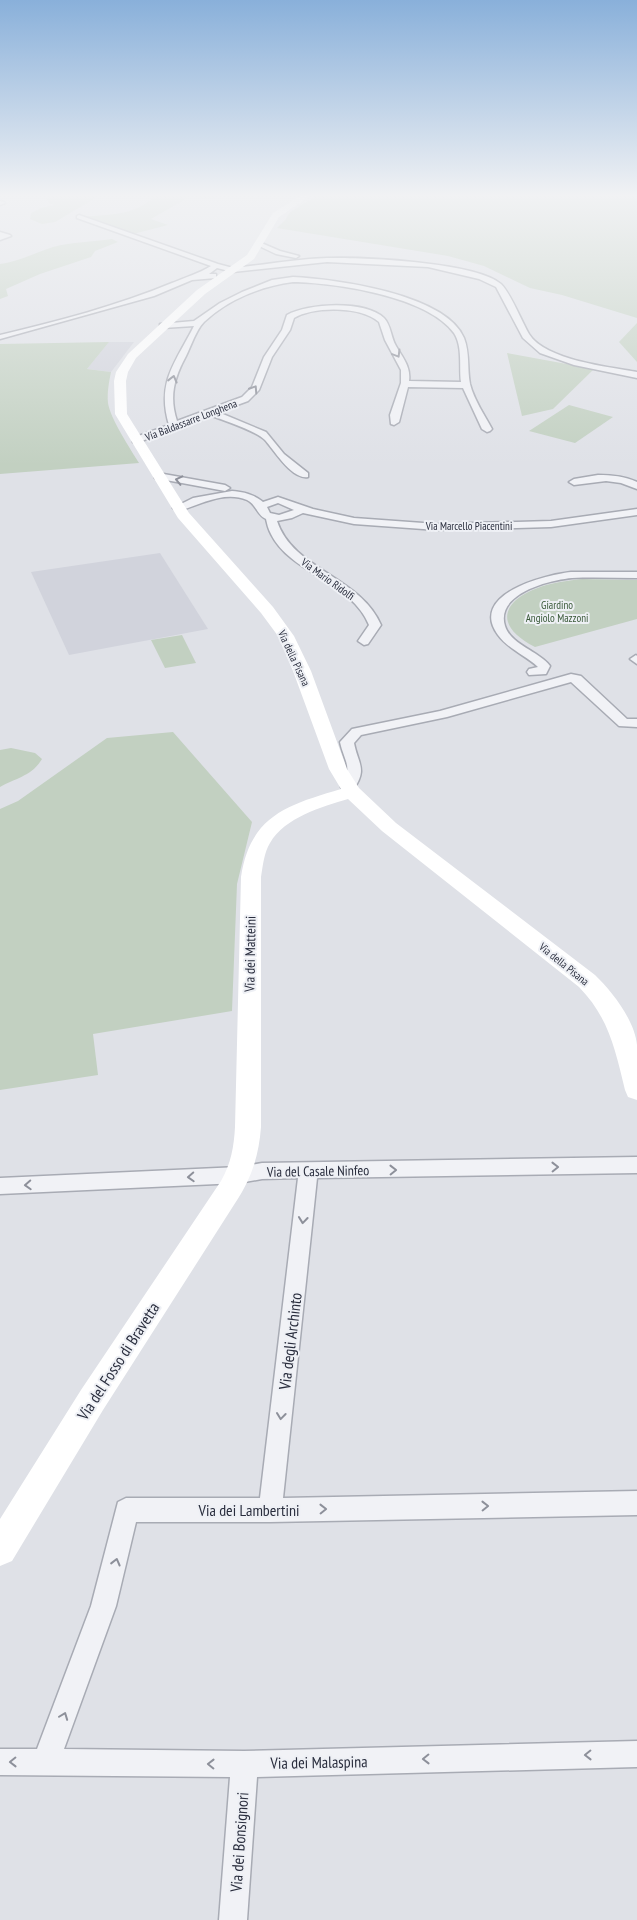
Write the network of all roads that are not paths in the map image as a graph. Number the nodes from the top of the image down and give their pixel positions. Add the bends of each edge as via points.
1 (173, 286) edge
2 (209, 286) edge
3 (264, 286) edge
4 (350, 286) edge
5 (498, 286) edge
6 (512, 294) dead end
7 (200, 321) junction
8 (163, 326) junction
9 (0, 337) edge
10 (637, 373) edge
11 (405, 384) junction
12 (466, 385) junction
13 (213, 413) junction
14 (394, 422) dead end
15 (174, 427) junction
16 (487, 429) dead end
17 (136, 440) junction
18 (305, 475) dead end
19 (158, 476) junction
20 (574, 482) dead end
21 (637, 486) edge
22 (210, 491) junction
23 (278, 500) junction
24 (261, 506) junction
25 (178, 508) junction
26 (301, 510) junction
27 (637, 512) edge
28 (271, 518) junction
29 (637, 576) edge
30 (364, 641) dead end
31 (533, 672) dead end
32 (637, 723) edge
33 (350, 789) junction
34 (636, 1081) edge
35 (637, 1165) edge
36 (308, 1172) junction
37 (239, 1174) junction
38 (0, 1186) edge
39 (637, 1503) edge
40 (270, 1510) junction
41 (0, 1549) edge
42 (637, 1754) edge
43 (46, 1761) junction
44 (0, 1762) edge
45 (244, 1764) junction
46 (233, 1920) edge

1 - 9 street via 52,325
2 - 8 main road, Via della Pisana
3 - 7 street via 215,309
4 - 12 street via 397,297 446,322 457,333 463,353
5 - 10 street via 527,338 541,350 577,364
6 - 10 street via 531,330 545,346 579,360
7 - 8 street
15 -> 7 street via 168,404 171,383 177,363
8 - 17 main road, Via della Pisana via 132,356 122,372 122,414
11 - 12 street
13 -> 11 street, Via Baldassarre Longhena via 252,393 268,357 285,333 290,317 312,308 344,309 380,319 404,368
11 - 14 street via 396,405
12 - 16 street
13 - 15 street, Via Baldassarre Longhena
13 - 18 street via 263,434 281,456
15 - 17 street, Via Baldassarre Longhena
17 - 19 main road, Via della Pisana
22 -> 19 street, Via Marcello Piacentini
19 - 25 main road, Via della Pisana
20 - 21 street via 610,479
22 - 23 street, Via Marcello Piacentini via 251,492
22 - 24 street, Via Marcello Piacentini via 240,496
22 - 25 street, Via Marcello Piacentini
23 - 24 street
23 - 26 street, Via Marcello Piacentini
24 - 28 street, Via Marcello Piacentini via 264,514
25 - 33 main road, Via della Pisana via 286,636 338,770
26 - 27 street, Via Marcello Piacentini via 359,522 446,527 551,524
26 - 28 street, Via Marcello Piacentini
28 - 30 street, Via Mario Ridolfi via 271,526 279,540 370,612 375,625
29 - 31 street via 564,576 534,584 505,600 497,614 499,626 506,637 544,666 542,671
32 - 33 street via 624,723 577,679 571,678 435,716 357,732 347,742 356,772
33 - 34 main road, Via della Pisana via 389,827 604,998 622,1033
33 - 37 main road, Via dei Matteini via 278,821 262,838 253,856 248,1127 245,1157
36 -> 35 street, Via del Casale Ninfeo
36 - 37 street, Via del Casale Ninfeo
36 -> 40 street, Via degli Archinto
37 -> 38 street, Via del Casale Ninfeo
37 - 41 main road, Via del Fosso di Bravetta
40 -> 39 street, Via dei Lambertini
43 -> 40 street, Via dei Lambertini via 104,1607 121,1545 126,1510
42 -> 45 street, Via dei Malaspina
43 -> 44 street, Via dei Malaspina
45 -> 43 street, Via dei Malaspina
45 - 46 street, Via dei Bonsignori

